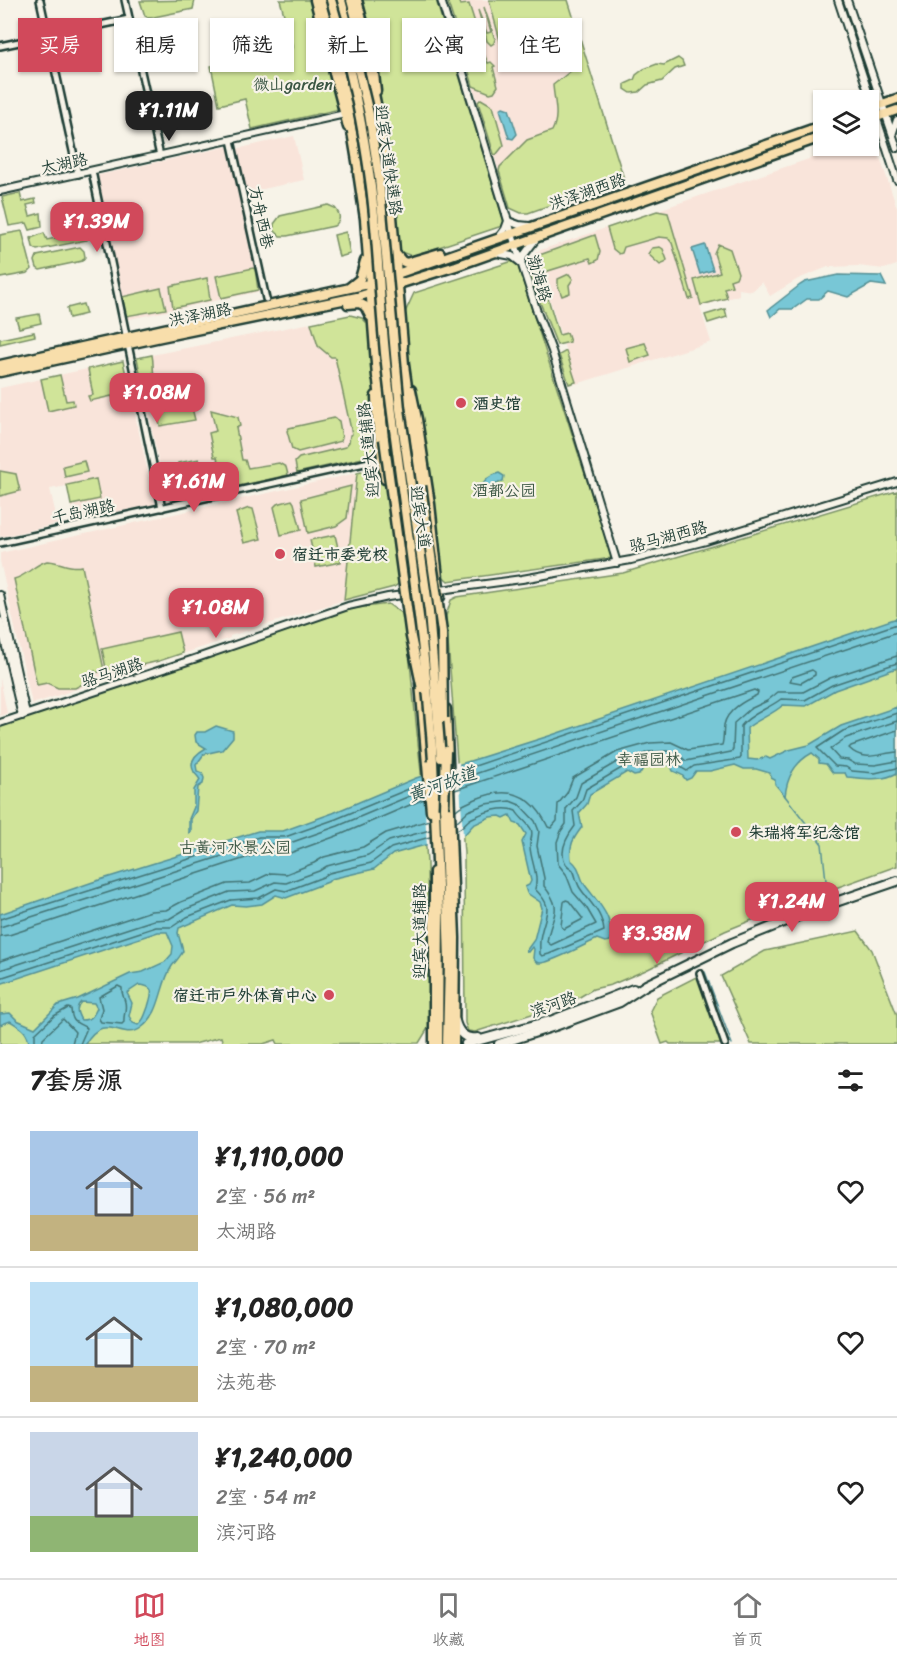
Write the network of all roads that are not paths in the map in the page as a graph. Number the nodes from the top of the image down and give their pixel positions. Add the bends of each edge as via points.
1 (40, 0) edge
2 (125, 0) edge
3 (315, 0) edge
4 (321, 0) edge
5 (331, 0) edge
6 (341, 0) edge
7 (351, 0) edge
8 (357, 0) edge
9 (441, 0) edge
10 (838, 0) edge
11 (847, 0) edge
12 (44, 18) edge
13 (129, 18) edge
14 (18, 42) edge
15 (0, 46) edge
16 (56, 72) edge
17 (141, 72) edge
18 (877, 88) joint
19 (868, 90) edge
20 (897, 99) edge
21 (879, 104) edge
22 (897, 110) edge
23 (345, 114) junction
24 (879, 116) edge
25 (379, 118) junction
26 (879, 119) edge
27 (897, 120) edge
28 (879, 123) edge
29 (813, 129) edge
30 (879, 132) edge
31 (893, 135) junction
32 (883, 136) junction
33 (231, 140) junction
34 (813, 140) edge
35 (897, 148) edge
36 (159, 156) junction
37 (92, 171) junction
38 (78, 174) junction
39 (360, 179) junction
40 (897, 180) edge
41 (0, 191) edge
42 (508, 221) junction
43 (536, 225) junction
44 (365, 231) junction
45 (512, 234) junction
46 (540, 235) junction
47 (496, 239) junction
48 (482, 244) junction
49 (515, 244) junction
50 (395, 251) junction
51 (493, 252) junction
52 (521, 263) junction
53 (456, 266) junction
54 (397, 274) junction
55 (401, 283) junction
56 (367, 288) junction
57 (388, 288) joint
58 (310, 297) junction
59 (266, 299) dead end
60 (220, 325) junction
61 (128, 340) junction
62 (402, 340) junction
63 (376, 358) junction
64 (0, 363) edge
65 (377, 371) junction
66 (0, 372) edge
67 (382, 459) junction
68 (897, 482) edge
69 (162, 508) junction
70 (0, 543) edge
71 (617, 563) junction
72 (440, 590) junction
73 (406, 594) junction
74 (0, 595) edge
75 (410, 610) junction
76 (325, 613) junction
77 (0, 621) edge
78 (24, 715) junction
79 (0, 723) edge
80 (430, 761) junction
81 (444, 808) junction
82 (897, 881) edge
83 (700, 973) dead end
84 (646, 985) junction
85 (555, 1019) junction
86 (455, 1021) junction
87 (440, 1043) edge
88 (466, 1044) edge
89 (499, 1044) edge
90 (725, 1044) edge

1 - 12 street
2 - 13 street
3 - 23 main road, 迎宾大道辅路
4 - 39 main road via 347,102
5 - 80 main road, 迎宾大道, bridge via 354,87 370,186 384,349 418,599
6 - 57 main road, 迎宾大道快速路, bridge via 369,114
7 - 25 main road
8 - 25 main road, 迎宾大道辅路 via 374,63
9 - 42 street, 渤海路
10 - 19 street
11 - 18 street
14 - 15 street
16 - 38 street
17 - 36 street
18 - 20 street
20 - 21 main road
22 - 24 main road
23 - 33 street, 太湖路
23 - 39 main road, 迎宾大道辅路
25 - 50 main road, 迎宾大道辅路
26 - 31 street
27 - 31 street
28 - 32 street
29 - 43 main road, 洪泽湖西路
30 - 32 street
31 - 35 street
32 - 40 street
33 - 36 street, 太湖路
33 - 59 street, 方舟西巷
34 - 46 main road, 洪泽湖西路
36 - 37 street, 太湖路
37 - 38 street, 太湖路
37 - 61 street
38 - 41 street, 太湖路
39 - 44 main road, 迎宾大道辅路
42 - 43 street
42 - 45 street, 渤海路
42 - 47 street
43 - 45 main road, 洪泽湖西路
44 - 56 main road, 迎宾大道辅路
44 - 58 main road via 365,261 360,279 351,286
45 - 47 main road, 洪泽湖西路
45 - 49 street, 渤海路
46 - 49 main road, 洪泽湖西路
46 - 52 street
47 - 48 main road, 洪泽湖西路
48 - 50 main road via 406,262
48 - 54 main road, 洪泽湖西路
49 - 51 main road, 洪泽湖西路
49 - 52 street, 渤海路
50 - 54 main road, 迎宾大道辅路
51 - 52 street via 507,254
51 - 53 main road, 洪泽湖西路
52 - 71 street, 渤海路
53 - 55 main road, 洪泽湖西路
53 - 62 main road via 405,289
54 - 55 main road, 迎宾大道辅路
54 - 56 main road, 洪泽湖西路
55 - 56 main road, 洪泽湖路
55 - 62 main road, 迎宾大道辅路
56 - 58 main road, 洪泽湖路
56 - 60 main road, 洪泽湖路
56 - 63 main road, 迎宾大道辅路
57 - 81 main road, 迎宾大道, bridge via 400,409 429,612
58 - 61 main road, 洪泽湖路
60 - 61 main road, 洪泽湖路
60 - 63 main road via 359,303 369,310
61 - 64 main road, 洪泽湖路
61 - 66 main road, 洪泽湖路
61 - 69 street
62 - 72 main road, 迎宾大道辅路
62 - 81 main road, bridge via 442,632
63 - 65 main road, 迎宾大道辅路
65 - 67 main road, 迎宾大道辅路
65 - 80 main road, bridge
67 - 69 street, 千岛湖路
67 - 73 main road, 迎宾大道辅路
68 - 71 street, 骆马湖西路 via 706,541
69 - 70 street, 千岛湖路
71 - 72 street, 骆马湖西路
72 - 73 street, 骆马湖路
72 - 86 main road, 迎宾大道辅路, bridge via 449,756
73 - 75 main road, 迎宾大道辅路
73 - 76 street, 骆马湖路
74 - 78 street
75 - 76 street via 393,598
75 - 80 main road, 迎宾大道辅路
76 - 78 street, 骆马湖路
77 - 78 street
78 - 79 street, 骆马湖路
80 - 87 main road, 迎宾大道辅路
80 - 87 main road, 迎宾大道 via 439,912
81 - 87 main road, 迎宾大道 via 449,967
82 - 84 main road, 滨河路 via 821,907
83 - 90 street
84 - 85 main road, 滨河路
84 - 89 main road, 滨河路 via 620,1002
85 - 86 main road via 475,1039 462,1034
85 - 88 main road, 滨河路
86 - 87 main road, 迎宾大道辅路

